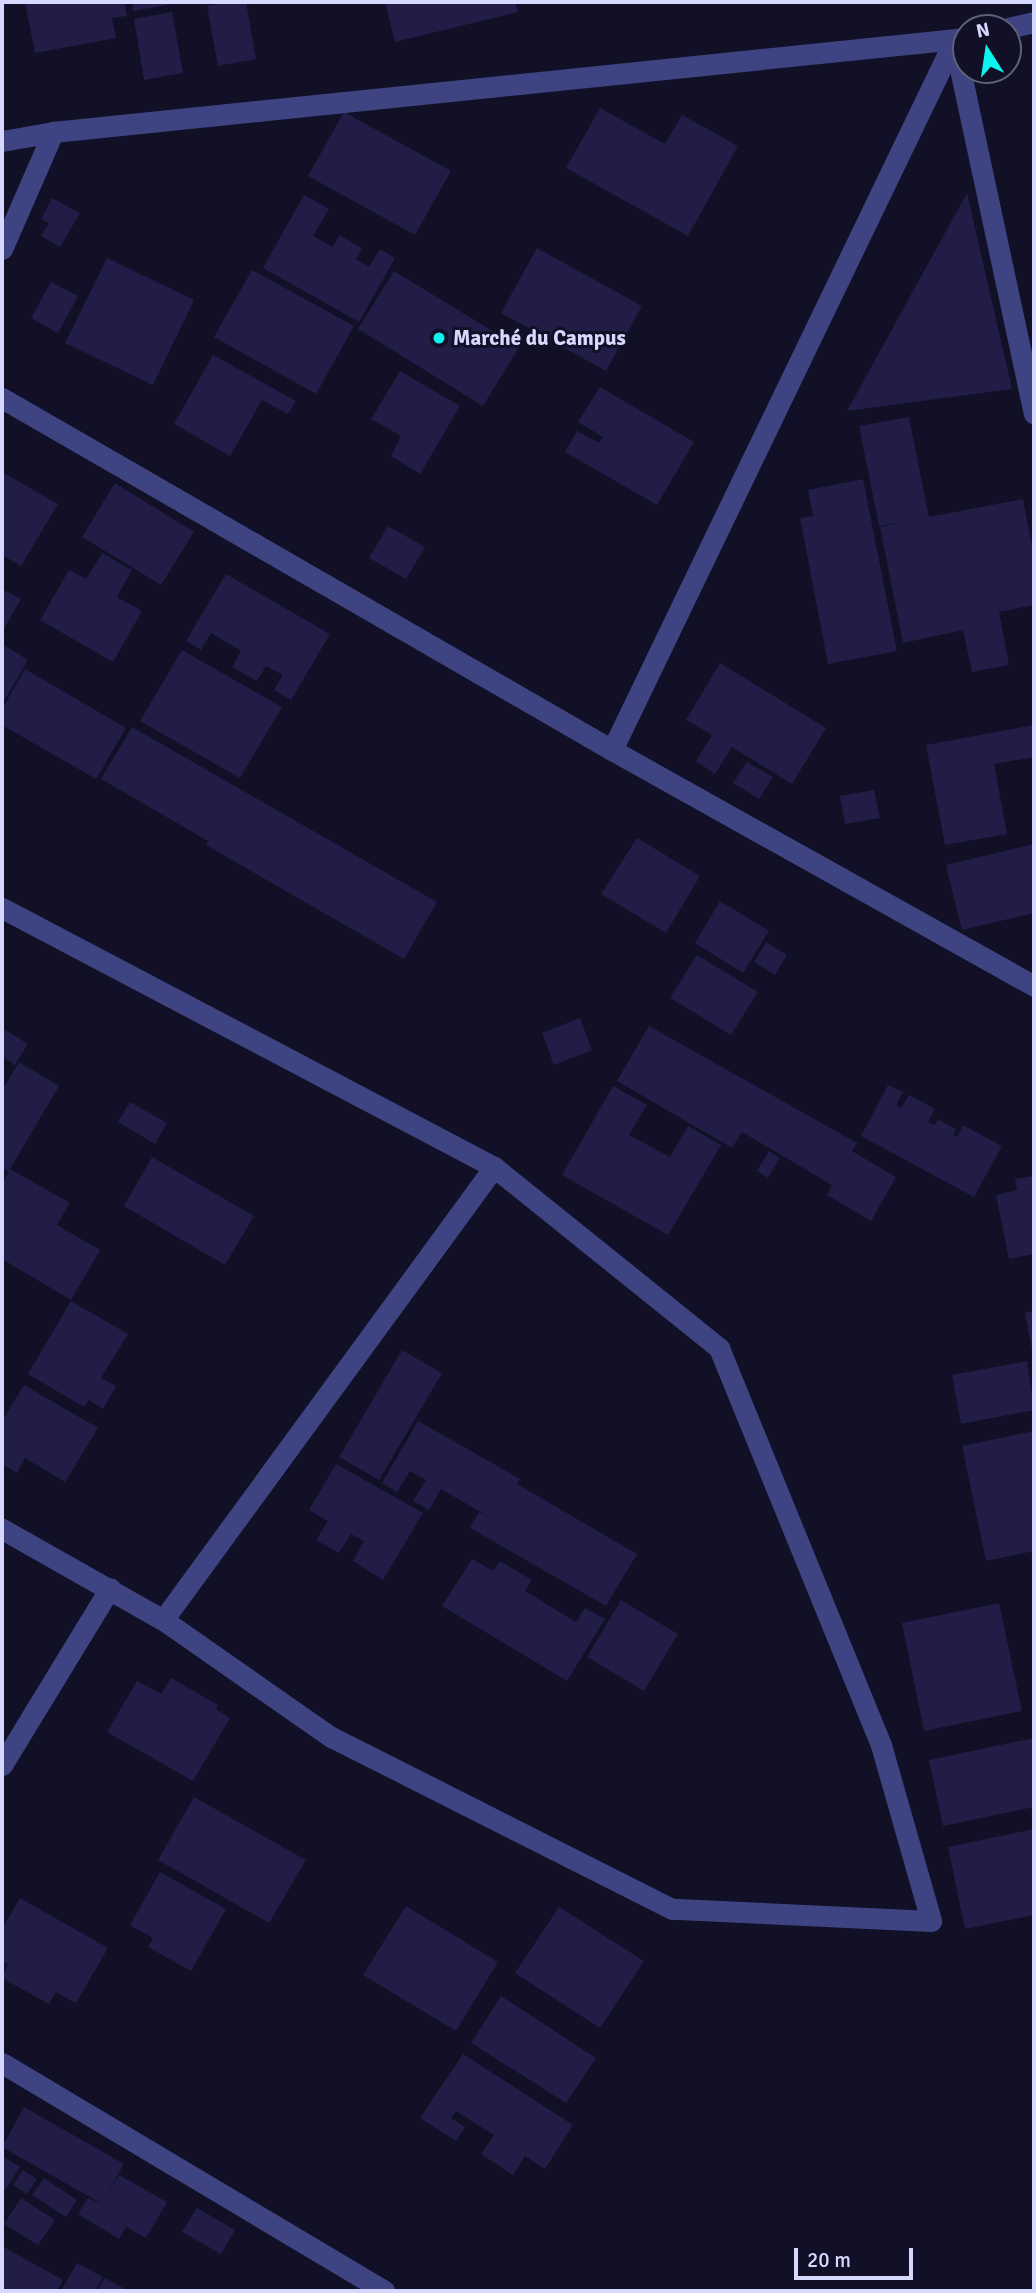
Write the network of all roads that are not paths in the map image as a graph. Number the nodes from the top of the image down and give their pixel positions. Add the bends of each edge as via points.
1 (952, 41) edge
2 (952, 56) edge
3 (969, 84) edge
4 (53, 132) junction
5 (2, 141) edge
6 (2, 249) edge
7 (2, 398) edge
8 (1034, 413) edge
9 (612, 750) junction
10 (2, 908) edge
11 (1034, 986) edge
12 (494, 1167) junction
13 (2, 1529) edge
14 (110, 1588) junction
15 (163, 1620) junction
16 (2, 1765) edge
17 (2, 2063) edge
18 (384, 2291) edge

1 - 4 street
2 - 9 street
3 - 8 street
4 - 5 street
4 - 6 street
7 - 9 street
9 - 11 street
10 - 12 street
12 - 15 street
12 - 15 street via 719,1348 881,1745 931,1921 672,1909 331,1737
13 - 14 street
14 - 15 street
14 - 16 street
17 - 18 street

